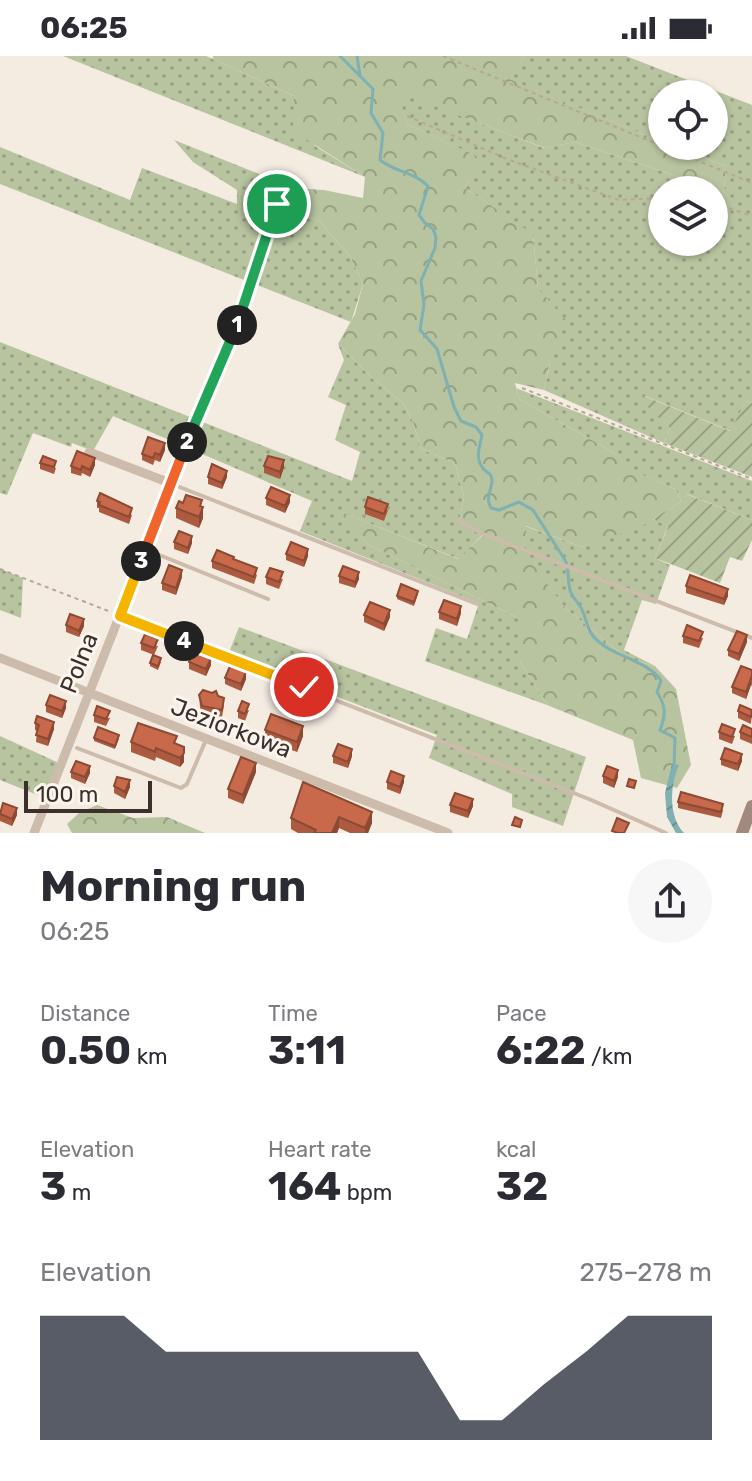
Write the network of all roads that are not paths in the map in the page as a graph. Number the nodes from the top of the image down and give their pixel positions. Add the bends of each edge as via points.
1 (197, 419) road end
2 (89, 452) edge
3 (170, 483) junction
4 (459, 521) dead end
5 (145, 549) junction
6 (268, 599) dead end
7 (477, 604) dead end
8 (120, 616) junction
9 (752, 638) edge
10 (0, 658) edge
11 (88, 694) junction
12 (206, 740) junction
13 (77, 748) dead end
14 (752, 806) edge
15 (34, 833) edge
16 (448, 833) edge
17 (666, 833) edge
18 (742, 833) edge

1 - 3 street, Polna
2 - 3 street
3 - 5 street, Polna
3 - 7 lane
4 - 9 lane
5 - 6 lane
5 - 8 street, Polna
8 - 11 street, Polna
8 - 17 lane
10 - 11 street, Jeziorkowa
11 - 12 street, Jeziorkowa
11 - 15 street, Polna
12 - 13 lane via 181,788
12 - 16 street, Jeziorkowa
14 - 18 street

